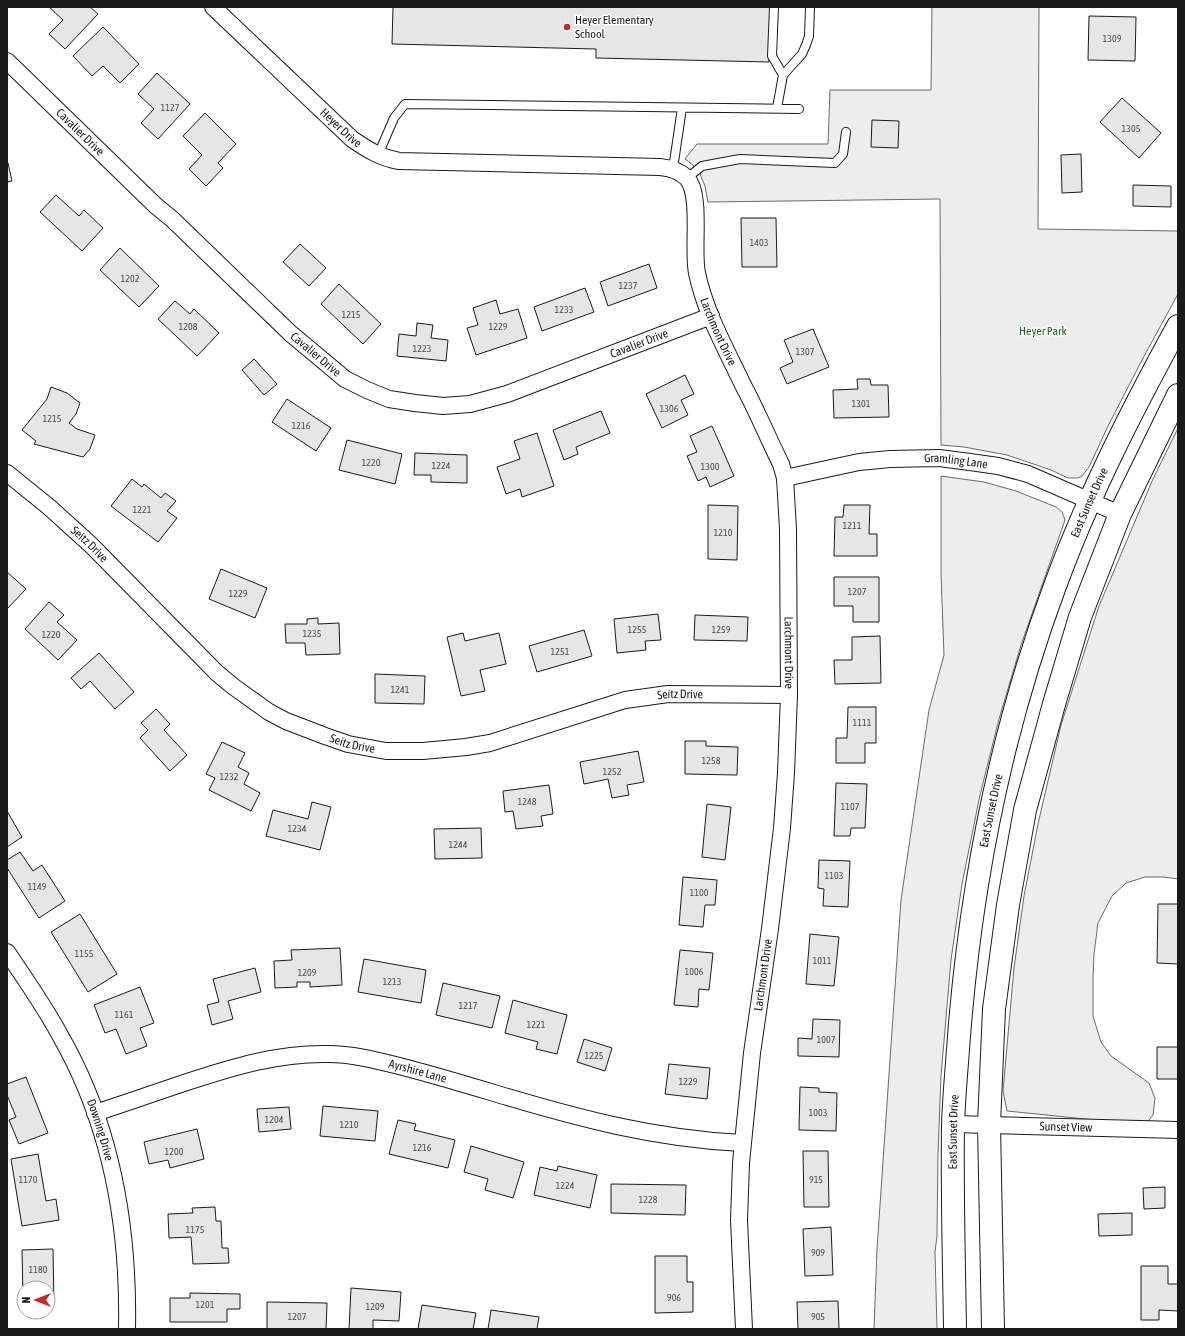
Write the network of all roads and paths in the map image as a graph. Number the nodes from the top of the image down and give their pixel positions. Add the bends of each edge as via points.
1 (213, 7) edge
2 (774, 7) edge
3 (810, 7) edge
4 (7, 61) edge
5 (783, 75) junction
6 (682, 108) junction
7 (777, 108) junction
8 (799, 109) dead end
9 (846, 132) dead end
10 (378, 155) junction
11 (673, 169) junction
12 (687, 178) junction
13 (711, 316) junction
14 (1178, 326) edge
15 (1178, 395) edge
16 (7, 473) edge
17 (785, 478) junction
18 (1090, 501) junction
19 (1120, 514) junction
20 (790, 695) junction
21 (7, 952) edge
22 (95, 1112) junction
23 (953, 1124) junction
24 (989, 1124) junction
25 (1178, 1130) edge
26 (742, 1143) junction
27 (127, 1329) edge
28 (744, 1329) edge
29 (955, 1329) edge
30 (993, 1329) edge

1 - 10 street, Heyer Drive via 352,139
2 - 5 lane via 772,56
3 - 5 lane via 809,36 806,45 802,54
4 - 13 street, Cavalier Drive via 290,333 345,379 389,399 443,406 470,404 506,394
5 - 7 lane
6 - 7 lane
6 - 10 lane via 405,104 394,118
6 - 11 lane
7 - 8 lane
9 - 12 lane via 844,154 835,163 740,158 702,166
10 - 11 street, Heyer Drive via 400,161
11 - 12 street
12 - 13 street, Larchmont Drive via 693,187 696,270
13 - 17 street, Larchmont Drive via 781,464
14 - 18 main road, East Sunset Drive
15 - 19 main road
16 - 20 street, Seitz Drive via 49,506 91,545 217,673 234,687 286,721 348,744 386,750 423,751 466,747 490,743 625,700 668,694
17 - 18 street, Gramling Lane via 859,462 939,458 998,466 1028,474
17 - 20 street, Larchmont Drive
18 - 19 street, Gramling Lane
18 - 23 main road, East Sunset Drive via 1055,587 1031,658 997,784 979,869 963,990
19 - 24 main road via 1080,616 1025,810 1008,905 994,1010
20 - 26 street, Larchmont Drive via 782,828
21 - 22 street, Downing Drive via 62,1038
22 - 26 street, Ayrshire Lane via 242,1065 286,1056 329,1054 374,1060 439,1076 560,1113 625,1129 707,1142
22 - 27 street, Downing Drive via 111,1166 123,1229 128,1298
23 - 24 street, Sunset View
23 - 29 main road, East Sunset Drive
24 - 25 street, Sunset View
24 - 30 main road
26 - 28 street, Larchmont Drive via 739,1220

